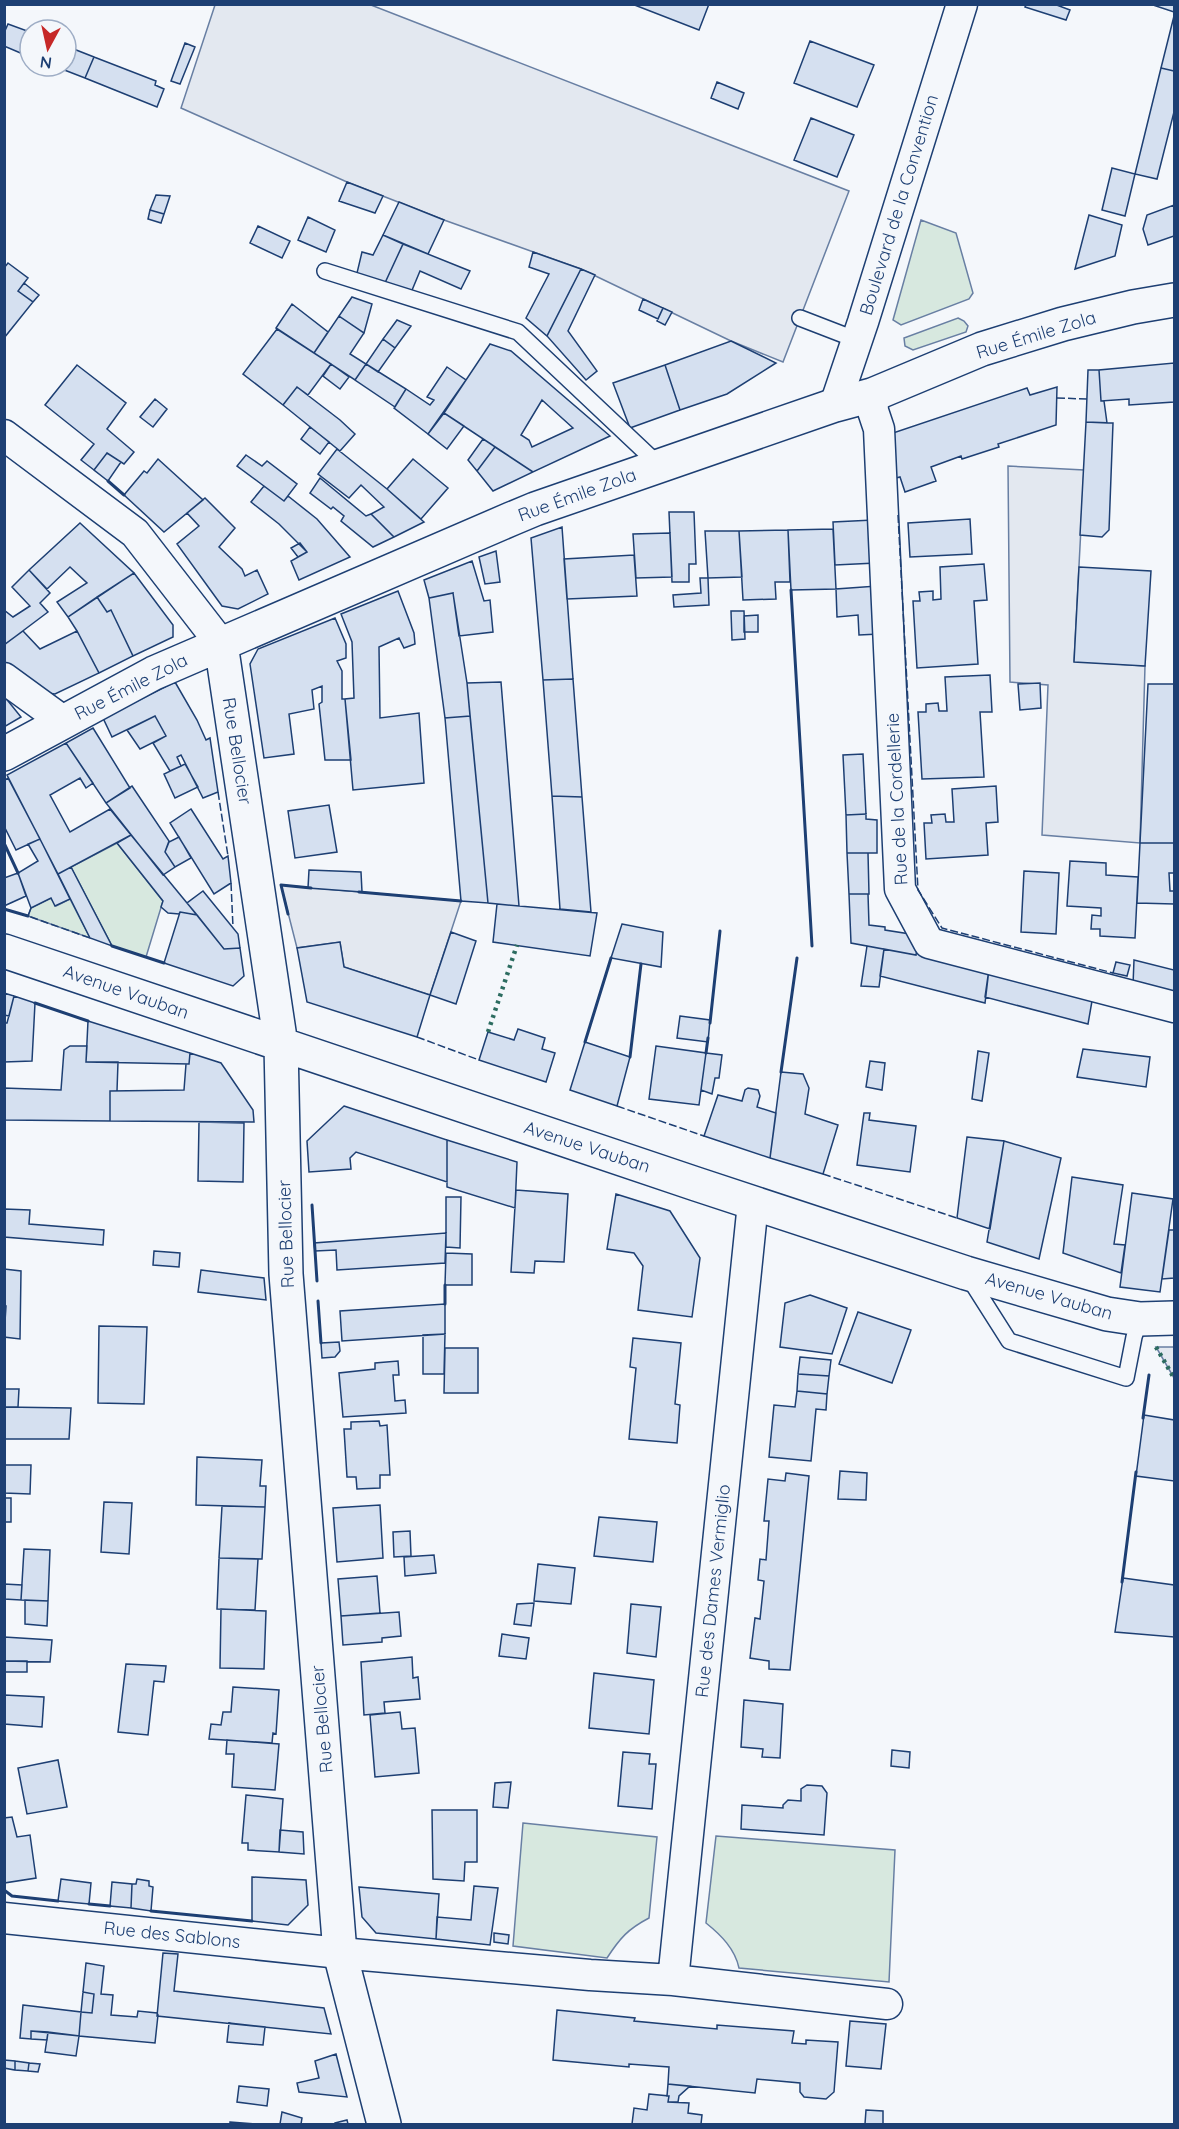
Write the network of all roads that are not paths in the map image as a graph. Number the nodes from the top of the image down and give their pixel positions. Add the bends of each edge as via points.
1 (962, 4) edge
2 (325, 271) dead end
3 (1174, 300) edge
4 (800, 318) dead end
5 (857, 340) junction
6 (872, 395) junction
7 (835, 405) junction
8 (4, 435) edge
9 (660, 466) junction
10 (221, 644) junction
11 (4, 678) edge
12 (63, 721) junction
13 (4, 754) edge
14 (4, 951) edge
15 (1174, 1007) edge
16 (281, 1045) junction
17 (753, 1203) junction
18 (966, 1273) junction
19 (1174, 1318) edge
20 (1140, 1319) junction
21 (4, 1918) edge
22 (340, 1953) junction
23 (673, 1980) junction
24 (887, 2004) dead end
25 (384, 2124) edge

1 - 5 street, Boulevard de la Convention
2 - 9 lane via 518,332
3 - 6 main road, Rue Émile Zola via 1063,324 982,349
4 - 5 lane
5 - 7 street, Boulevard de la Convention
6 - 7 main road, Rue Émile Zola
6 - 15 street, Rue de la Cordellerie via 879,429 900,889 929,943
7 - 9 main road, Rue Émile Zola
8 - 10 street, Rue Bellocier via 135,533
9 - 10 main road, Rue Émile Zola via 527,512
10 - 12 main road, Rue Émile Zola via 154,673
10 - 16 main road, Rue Bellocier
11 - 12 street
12 - 13 main road, Rue Émile Zola
14 - 16 main road, Avenue Vauban
16 - 17 main road, Avenue Vauban
16 - 22 main road, Rue Bellocier via 287,1284
17 - 18 main road, Avenue Vauban
17 - 23 street, Rue des Dames Vermiglio
18 - 20 main road, Avenue Vauban via 1107,1314
18 - 20 lane via 1009,1341 1126,1378
19 - 20 main road, Avenue Vauban
21 - 22 street, Rue des Sablons
22 - 23 street
22 - 25 main road, Rue Bellocier
23 - 24 street

